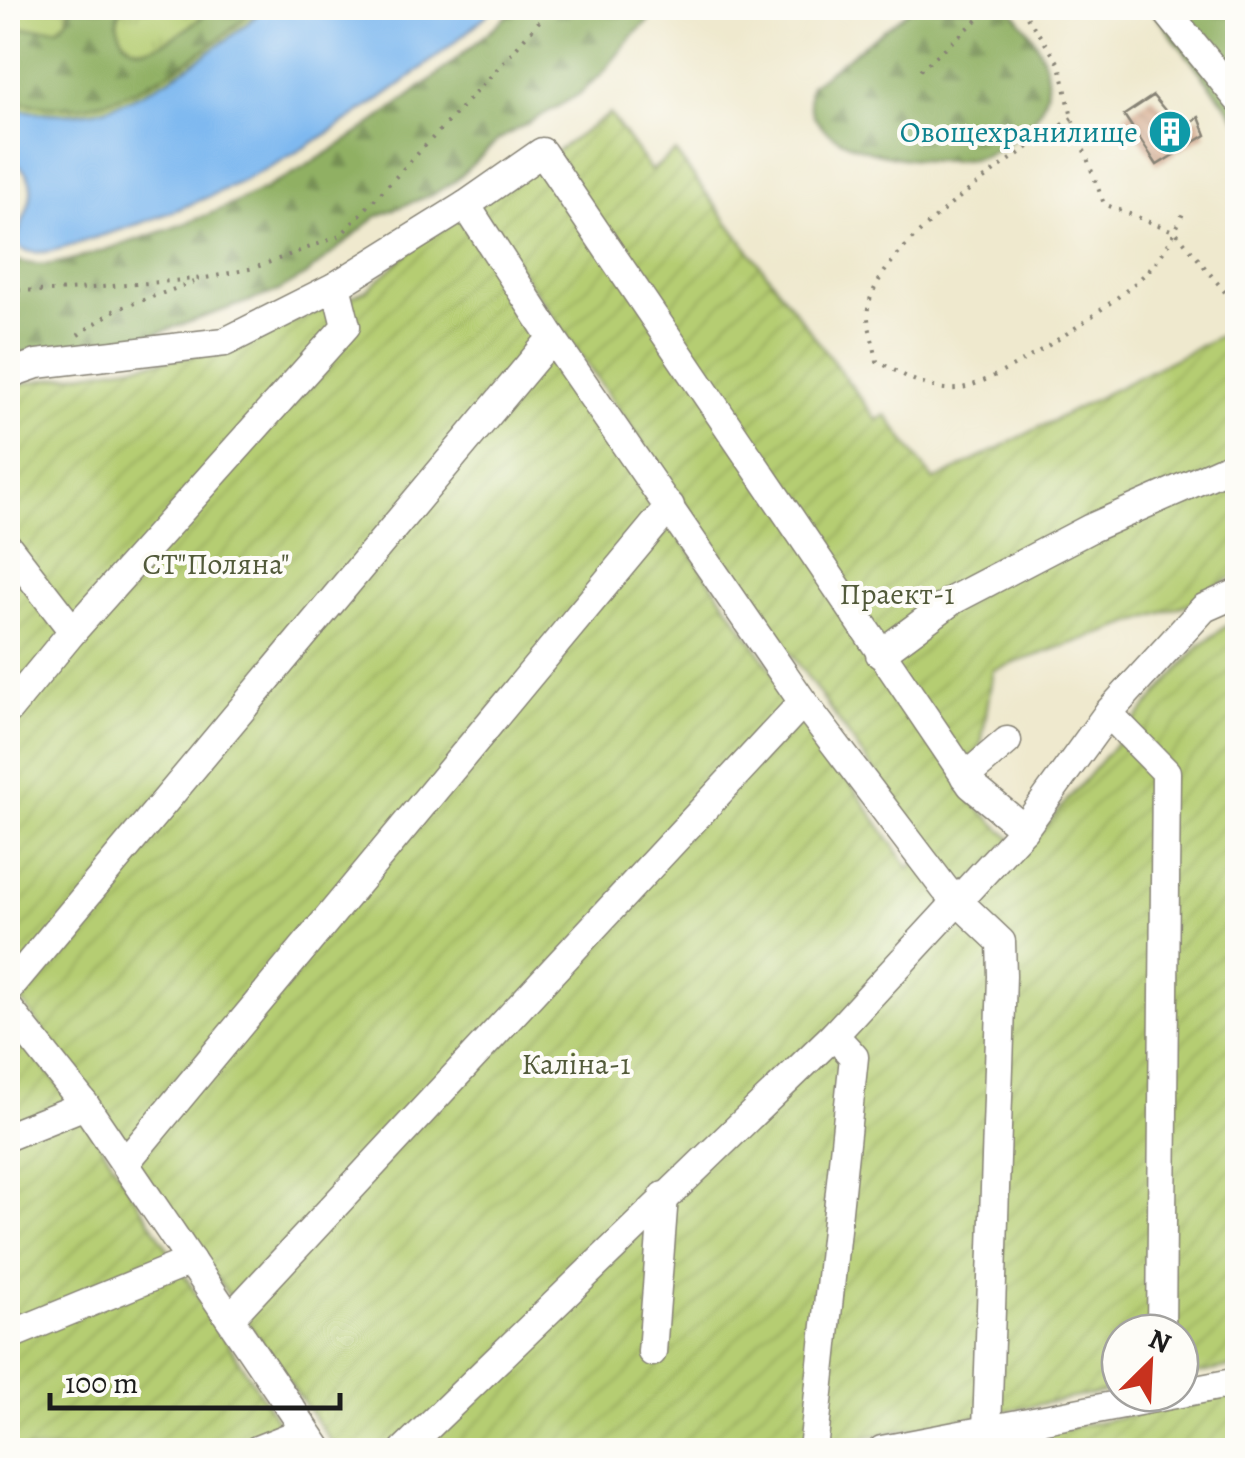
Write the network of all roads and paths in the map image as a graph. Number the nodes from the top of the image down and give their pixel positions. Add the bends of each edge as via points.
1 (551, 8) edge
2 (991, 8) edge
3 (1021, 8) edge
4 (1164, 8) edge
5 (920, 70) dead end
6 (1238, 100) edge
7 (1072, 118) junction
8 (466, 206) junction
9 (1186, 208) dead end
10 (1176, 232) junction
11 (206, 278) junction
12 (336, 286) junction
13 (8, 290) edge
14 (1238, 308) edge
15 (552, 338) junction
16 (68, 342) dead end
17 (8, 374) edge
18 (1229, 467) dead end
19 (670, 506) junction
20 (8, 547) edge
21 (1238, 594) edge
22 (74, 631) junction
23 (880, 654) junction
24 (804, 702) junction
25 (8, 710) edge
26 (1108, 713) junction
27 (1006, 741) dead end
28 (965, 777) junction
29 (1024, 829) junction
30 (957, 898) junction
31 (8, 989) edge
32 (8, 1008) edge
33 (834, 1036) junction
34 (85, 1105) junction
35 (8, 1136) edge
36 (125, 1163) junction
37 (664, 1196) junction
38 (191, 1260) junction
39 (1161, 1313) edge
40 (230, 1318) junction
41 (8, 1336) edge
42 (652, 1352) dead end
43 (1238, 1382) edge
44 (1200, 1388) edge
45 (1100, 1407) edge
46 (988, 1430) junction
47 (312, 1441) edge
48 (257, 1450) edge
49 (404, 1450) edge
50 (813, 1450) edge
51 (882, 1450) edge

1 - 11 path via 340,236
2 - 5 path
3 - 7 path via 1060,65
4 - 6 street
7 - 10 path via 1104,204
7 - 10 path via 900,249 868,310 877,361 920,384 958,389 987,377 1101,312 1148,272
8 - 12 street
8 - 15 street
8 - 23 street via 542,152
9 - 10 path
10 - 14 path
11 - 13 path
11 - 16 path via 114,310
12 - 17 street via 225,342 37,364
12 - 22 street via 346,326
15 - 19 street
15 - 31 street
18 - 23 street via 953,600
19 - 24 street
19 - 36 street
20 - 22 street
21 - 26 street via 1204,608
22 - 25 street
23 - 28 street
24 - 30 street
24 - 40 street
26 - 29 street
26 - 39 street via 1166,772
27 - 28 street
28 - 29 street
29 - 30 street
30 - 33 street
30 - 46 street via 1000,942 1002,959
32 - 34 street
33 - 37 street
33 - 50 street via 854,1058
34 - 35 street
34 - 36 street
36 - 38 street
37 - 42 street
37 - 49 street
38 - 40 street
38 - 41 street
40 - 47 street
43 - 44 street
45 - 46 street
46 - 51 street
47 - 48 street

